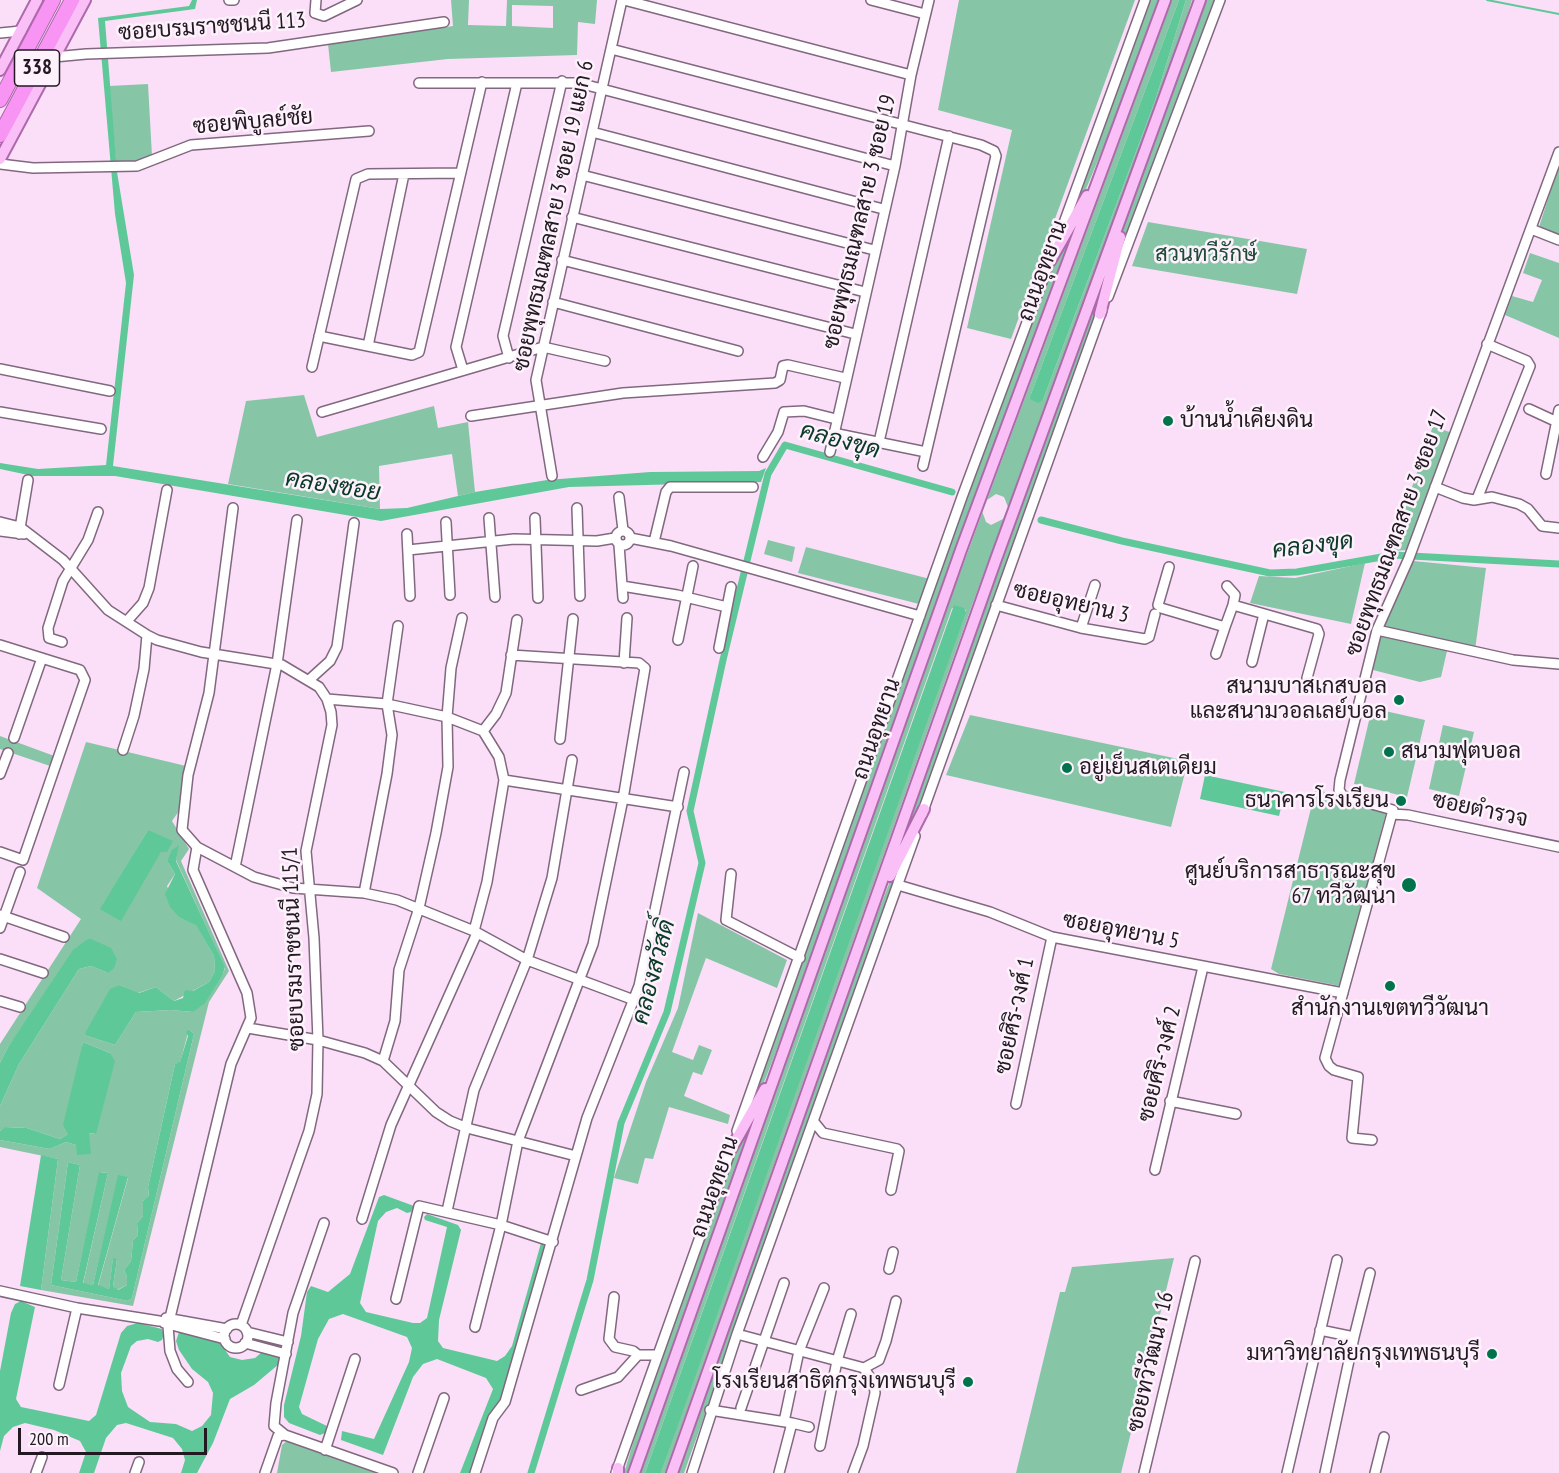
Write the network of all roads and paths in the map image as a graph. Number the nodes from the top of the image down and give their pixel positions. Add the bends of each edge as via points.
1 (37, 0) edge
2 (53, 0) edge
3 (72, 0) edge
4 (85, 0) edge
5 (229, 0) edge
6 (234, 0) edge
7 (316, 0) edge
8 (357, 0) edge
9 (623, 0) edge
10 (871, 0) edge
11 (929, 0) edge
12 (1145, 0) edge
13 (1165, 0) edge
14 (1200, 0) edge
15 (1220, 0) edge
16 (926, 14) junction
17 (444, 22) dead end
18 (21, 31) junction
19 (0, 33) edge
20 (611, 49) junction
21 (54, 57) junction
22 (1, 64) edge
23 (911, 75) junction
24 (562, 81) junction
25 (482, 82) junction
26 (517, 82) junction
27 (419, 83) dead end
28 (601, 90) junction
29 (0, 100) edge
30 (904, 124) junction
31 (369, 131) dead end
32 (592, 132) junction
33 (0, 135) edge
34 (949, 136) junction
35 (1559, 152) edge
36 (0, 159) edge
37 (0, 164) edge
38 (895, 166) junction
39 (459, 173) junction
40 (404, 174) junction
41 (582, 175) junction
42 (1099, 175) junction
43 (1127, 202) junction
44 (884, 209) junction
45 (572, 218) junction
46 (1531, 229) junction
47 (1559, 240) edge
48 (874, 250) junction
49 (562, 260) junction
50 (1050, 261) junction
51 (865, 292) junction
52 (553, 302) junction
53 (1100, 314) junction
54 (855, 334) junction
55 (319, 336) junction
56 (1487, 344) junction
57 (368, 346) junction
58 (543, 347) junction
59 (738, 351) dead end
60 (509, 357) junction
61 (604, 361) dead end
62 (312, 367) dead end
63 (0, 369) edge
64 (463, 370) junction
65 (845, 378) junction
66 (110, 391) dead end
67 (540, 405) junction
68 (1529, 409) dead end
69 (1559, 410) edge
70 (0, 412) edge
71 (322, 412) dead end
72 (471, 417) dead end
73 (836, 419) junction
74 (1556, 421) junction
75 (101, 429) dead end
76 (833, 433) junction
77 (879, 442) junction
78 (830, 452) dead end
79 (926, 452) junction
80 (763, 457) dead end
81 (923, 466) dead end
82 (1546, 474) dead end
83 (552, 476) dead end
84 (28, 480) dead end
85 (753, 487) dead end
86 (1435, 487) junction
87 (167, 490) dead end
88 (619, 497) dead end
89 (1477, 499) junction
90 (232, 508) dead end
91 (578, 508) dead end
92 (98, 512) dead end
93 (489, 518) dead end
94 (535, 518) dead end
95 (297, 520) dead end
96 (0, 522) edge
97 (446, 522) dead end
98 (354, 523) dead end
99 (1559, 528) edge
100 (0, 531) edge
101 (623, 531) junction
102 (23, 532) junction
103 (407, 534) dead end
104 (630, 538) junction
105 (536, 539) junction
106 (617, 541) junction
107 (491, 542) junction
108 (578, 542) junction
109 (654, 542) junction
110 (448, 546) junction
111 (408, 550) junction
112 (693, 566) dead end
113 (1169, 567) dead end
114 (70, 568) junction
115 (1095, 585) dead end
116 (622, 586) junction
117 (1227, 586) dead end
118 (731, 587) dead end
119 (450, 595) dead end
120 (410, 596) dead end
121 (580, 596) dead end
122 (495, 597) dead end
123 (687, 597) junction
124 (538, 598) dead end
125 (623, 598) dead end
126 (996, 605) junction
127 (1233, 605) junction
128 (727, 607) junction
129 (1158, 609) junction
130 (1264, 614) junction
131 (920, 616) junction
132 (462, 618) dead end
133 (627, 618) dead end
134 (573, 619) dead end
135 (518, 620) dead end
136 (127, 621) junction
137 (398, 626) dead end
138 (1225, 627) junction
139 (1081, 628) junction
140 (1377, 630) junction
141 (147, 635) junction
142 (678, 640) dead end
143 (62, 642) dead end
144 (0, 645) edge
145 (719, 648) dead end
146 (213, 654) junction
147 (1216, 654) dead end
148 (511, 655) junction
149 (42, 658) junction
150 (569, 658) junction
151 (1252, 662) dead end
152 (624, 663) junction
153 (277, 664) junction
154 (1559, 664) edge
155 (1307, 678) dead end
156 (309, 680) junction
157 (327, 699) junction
158 (387, 704) junction
159 (447, 717) junction
160 (483, 731) junction
161 (14, 738) dead end
162 (560, 739) dead end
163 (123, 750) dead end
164 (8, 753) dead end
165 (572, 760) dead end
166 (684, 772) dead end
167 (0, 774) edge
168 (504, 780) junction
169 (568, 790) junction
170 (623, 799) junction
171 (678, 807) junction
172 (924, 809) junction
173 (1392, 814) junction
174 (197, 847) junction
175 (1559, 847) edge
176 (0, 852) edge
177 (235, 867) junction
178 (20, 872) dead end
179 (731, 874) dead end
180 (898, 885) junction
181 (311, 890) junction
182 (364, 893) junction
183 (877, 895) junction
184 (419, 908) junction
185 (2, 916) edge
186 (0, 928) edge
187 (476, 932) junction
188 (64, 937) dead end
189 (1052, 937) junction
190 (800, 958) junction
191 (0, 959) edge
192 (527, 960) junction
193 (1203, 967) junction
194 (43, 974) dead end
195 (580, 980) junction
196 (1343, 993) junction
197 (634, 1000) junction
198 (0, 1001) edge
199 (20, 1007) dead end
200 (248, 1028) junction
201 (318, 1041) junction
202 (383, 1061) junction
203 (779, 1064) junction
204 (408, 1084) junction
205 (1170, 1101) junction
206 (1016, 1104) dead end
207 (1236, 1114) dead end
208 (814, 1122) junction
209 (466, 1128) junction
210 (1372, 1140) dead end
211 (518, 1141) junction
212 (731, 1149) junction
213 (576, 1156) junction
214 (1155, 1170) dead end
215 (891, 1190) dead end
216 (447, 1211) junction
217 (362, 1219) dead end
218 (324, 1223) dead end
219 (501, 1225) junction
220 (553, 1242) junction
221 (893, 1252) dead end
222 (1337, 1260) dead end
223 (1195, 1261) dead end
224 (889, 1269) dead end
225 (1370, 1272) dead end
226 (784, 1282) dead end
227 (824, 1288) dead end
228 (0, 1292) edge
229 (614, 1297) dead end
230 (396, 1299) dead end
231 (896, 1300) dead end
232 (77, 1308) junction
233 (851, 1314) dead end
234 (169, 1321) junction
235 (475, 1327) dead end
236 (244, 1329) junction
237 (1320, 1330) junction
238 (226, 1334) junction
239 (737, 1334) junction
240 (1354, 1337) junction
241 (763, 1339) junction
242 (288, 1342) junction
243 (245, 1343) junction
244 (800, 1351) junction
245 (286, 1354) junction
246 (638, 1355) junction
247 (656, 1355) junction
248 (355, 1359) dead end
249 (837, 1361) junction
250 (864, 1368) junction
251 (188, 1382) dead end
252 (59, 1384) dead end
253 (581, 1390) dead end
254 (444, 1398) dead end
255 (741, 1408) dead end
256 (710, 1410) junction
257 (789, 1420) junction
258 (808, 1427) dead end
259 (285, 1435) junction
260 (1384, 1437) dead end
261 (820, 1446) dead end
262 (325, 1450) junction
263 (42, 1457) dead end
264 (139, 1462) dead end
265 (617, 1471) edge
266 (36, 1473) edge
267 (135, 1473) edge
268 (265, 1473) edge
269 (393, 1473) edge
270 (418, 1473) edge
271 (475, 1473) edge
272 (634, 1473) edge
273 (672, 1473) edge
274 (692, 1473) edge
275 (779, 1473) edge
276 (853, 1473) edge
277 (1144, 1473) edge
278 (1287, 1473) edge
279 (1324, 1473) edge
280 (1375, 1473) edge

1 - 18 main road, 338
2 - 29 highway, 338
3 - 33 highway, 338
4 - 21 main road, 338
5 - 6 street
7 - 8 street via 315,13 324,16
9 - 20 street, ซอยพุทธมณฑลสาย 3 ซอย 19 แยก 6
9 - 23 street
10 - 16 street
11 - 16 street, ซอยพุทธมณฑลสาย 3 ซอย 19
12 - 50 street, ถนนอุทยาน
13 - 42 main road, ถนนอุทยาน
14 - 43 main road
15 - 53 street via 1165,153
16 - 23 street, ซอยพุทธมณฑลสาย 3 ซอย 19
17 - 21 street, ซอยบรมราชชนนี 113 via 268,48
18 - 19 street
18 - 22 main road, 338
20 - 28 street, ซอยพุทธมณฑลสาย 3 ซอย 19 แยก 6
20 - 30 street
21 - 36 main road, 338
23 - 30 street, ซอยพุทธมณฑลสาย 3 ซอย 19
24 - 26 street
24 - 28 street
24 - 60 street via 502,336
25 - 26 street
25 - 27 street
25 - 39 street
26 - 64 street via 456,347
28 - 32 street, ซอยพุทธมณฑลสาย 3 ซอย 19 แยก 6
28 - 38 street
30 - 34 street
30 - 38 street, ซอยพุทธมณฑลสาย 3 ซอย 19
31 - 37 street, ซอยพิบูลย์ชัย via 190,145 144,165 122,167 33,168
32 - 41 street, ซอยพุทธมณฑลสาย 3 ซอย 19 แยก 6
32 - 44 street
34 - 77 street
34 - 79 street via 989,147 996,156
35 - 46 street, ซอยพุทธมณฑลสาย 3 ซอย 17
38 - 44 street, ซอยพุทธมณฑลสาย 3 ซอย 19
39 - 40 street
39 - 57 street via 416,355
40 - 55 street via 368,174 356,179
40 - 57 street
41 - 45 street, ซอยพุทธมณฑลสาย 3 ซอย 19 แยก 6
41 - 48 street
42 - 50 main road
42 - 203 main road, ถนนอุทยาน
43 - 53 main road
43 - 183 main road
44 - 48 street, ซอยพุทธมณฑลสาย 3 ซอย 19
45 - 49 street, ซอยพุทธมณฑลสาย 3 ซอย 19 แยก 6
45 - 51 street
46 - 47 street
46 - 56 street, ซอยพุทธมณฑลสาย 3 ซอย 17
48 - 51 street, ซอยพุทธมณฑลสาย 3 ซอย 19
49 - 52 street, ซอยพุทธมณฑลสาย 3 ซอย 19 แยก 6
49 - 54 street
50 - 131 street, ถนนอุทยาน
51 - 54 street, ซอยพุทธมณฑลสาย 3 ซอย 19
52 - 58 street, ซอยพุทธมณฑลสาย 3 ซอย 19 แยก 6
52 - 59 street
53 - 126 street
54 - 65 street, ซอยพุทธมณฑลสาย 3 ซอย 19
55 - 57 street
55 - 62 street
56 - 86 street, ซอยพุทธมณฑลสาย 3 ซอย 17
56 - 89 street via 1527,361 1530,366
58 - 60 street
58 - 61 street
58 - 67 street, ซอยพุทธมณฑลสาย 3 ซอย 19 แยก 6 via 536,380
60 - 64 street
63 - 66 street
64 - 71 street
65 - 67 street via 788,364 775,383 623,393
65 - 73 street, ซอยพุทธมณฑลสาย 3 ซอย 19
67 - 72 street
67 - 83 street, ซอยพุทธมณฑลสาย 3 ซอย 19 แยก 6
68 - 74 street
69 - 74 street
70 - 75 street
73 - 76 street, ซอยพุทธมณฑลสาย 3 ซอย 19
73 - 80 street via 804,411 784,412 778,432
74 - 82 street
76 - 77 street
76 - 78 street, ซอยพุทธมณฑลสาย 3 ซอย 19
77 - 79 street
79 - 81 street
84 - 102 street
85 - 109 street via 670,487
86 - 89 street via 1462,498
86 - 140 street, ซอยพุทธมณฑลสาย 3 ซอย 17
87 - 136 street via 152,579 143,603
88 - 101 street
89 - 99 street via 1492,497 1519,504 1542,526
90 - 146 street
91 - 108 street
92 - 114 street via 88,540
93 - 107 street
94 - 105 street
95 - 153 street
96 - 102 street
97 - 110 street
98 - 156 street via 337,647 330,660
100 - 102 street
101 - 104 street
101 - 106 street
102 - 114 street
103 - 111 street
104 - 106 street via 627,545
104 - 109 street
105 - 107 street
105 - 108 street
105 - 124 street
106 - 108 street
106 - 116 street
107 - 110 street
107 - 122 street
108 - 121 street
109 - 131 street
110 - 111 street
110 - 119 street
111 - 120 street
112 - 123 street
113 - 129 street
114 - 136 street via 108,610
114 - 143 street via 48,628 49,638
115 - 139 street
116 - 123 street
116 - 125 street
117 - 127 street via 1235,595
118 - 128 street
123 - 128 street
123 - 142 street
126 - 139 street, ซอยอุทยาน 3
126 - 172 street
127 - 130 street
127 - 138 street
128 - 145 street
129 - 138 street, ซอยอุทยาน 3
129 - 139 street, ซอยอุทยาน 3 via 1147,639
130 - 151 street
130 - 155 street via 1319,631
131 - 190 street, ถนนอุทยาน
132 - 159 street via 451,668
133 - 152 street
134 - 150 street
135 - 148 street
136 - 141 street
137 - 158 street
138 - 147 street
140 - 154 street via 1513,660
140 - 173 street, ซอยพุทธมณฑลสาย 3 ซอย 17 via 1339,790 1348,798 1393,810
141 - 146 street
141 - 163 street via 144,669
144 - 149 street
146 - 153 street
146 - 174 street via 209,693 180,824
148 - 150 street
148 - 160 street via 506,693
149 - 161 street
149 - 176 street via 80,670 85,680 23,860
150 - 152 street
150 - 162 street
152 - 170 street via 639,663 645,668
153 - 156 street
153 - 177 street
156 - 157 street
157 - 158 street
157 - 181 street, ซอยบรมราชชนนี 115/1 via 332,725 306,851
158 - 159 street
158 - 182 street via 392,735
159 - 160 street
159 - 184 street via 448,767
160 - 168 street via 499,758
164 - 167 street
165 - 169 street
166 - 171 street
168 - 169 street
168 - 187 street
169 - 170 street
169 - 192 street via 552,878
170 - 171 street
170 - 195 street via 593,944
171 - 197 street
172 - 180 street
172 - 183 main road
173 - 175 street, ซอยตำรวจ
173 - 196 street
174 - 177 street
174 - 200 street via 193,870 247,993
177 - 181 street via 264,879
178 - 185 street
179 - 190 street via 726,920
180 - 189 street, ซอยอุทยาน 5 via 990,912
180 - 208 street
181 - 182 street
181 - 201 street, ซอยบรมราชชนนี 115/1
182 - 184 street
183 - 273 main road
184 - 187 street
184 - 202 street via 399,970 395,1021
185 - 186 street
185 - 188 street
187 - 192 street
187 - 204 street
189 - 193 street, ซอยอุทยาน 5
189 - 206 street, ซอยศิริ-วงศ์ 1
190 - 212 street, ถนนอุทยาน
191 - 194 street
192 - 195 street
192 - 209 street via 478,1079
193 - 196 street, ซอยอุทยาน 5
193 - 205 street, ซอยศิริ-วงศ์ 2
195 - 197 street
195 - 211 street
196 - 210 street via 1325,1059 1334,1070 1358,1077 1352,1138
197 - 213 street
198 - 199 street
200 - 201 street
200 - 234 street via 231,1064
201 - 202 street
201 - 236 street, ซอยบรมราชชนนี 115/1 via 317,1094 311,1122
202 - 204 street
203 - 212 main road
203 - 272 main road, ถนนอุทยาน
204 - 209 street via 436,1112
204 - 217 street
205 - 207 street
205 - 214 street, ซอยศิริ-วงศ์ 2
208 - 215 street via 823,1133 897,1149
208 - 239 street
209 - 211 street
209 - 216 street
211 - 213 street
211 - 219 street
212 - 247 street, ถนนอุทยาน
213 - 220 street
216 - 219 street
216 - 230 street via 419,1206
218 - 242 street via 293,1313
219 - 220 street
219 - 235 street
220 - 271 street via 505,1402 493,1418
221 - 224 street
222 - 237 street
223 - 277 street, ซอยทวีวัฒนา 16
225 - 240 street
226 - 241 street
227 - 244 street
228 - 232 street
229 - 246 street via 609,1339 615,1347
231 - 250 street via 879,1360
232 - 234 street
232 - 252 street
233 - 249 street
234 - 238 street
234 - 251 street via 170,1352
236 - 238 street via 232,1325
236 - 242 street
236 - 243 street, ซอยบรมราชชนนี 115/1
237 - 240 street
237 - 278 street
238 - 243 street via 236,1347
239 - 241 street
239 - 256 street
240 - 279 street
241 - 244 street
241 - 255 street
242 - 245 street
243 - 245 street
244 - 249 street
244 - 257 street
245 - 259 street via 274,1426
246 - 247 street
246 - 253 street via 618,1377
247 - 265 street, ถนนอุทยาน
248 - 262 street
249 - 250 street
249 - 261 street
250 - 276 street via 875,1393
254 - 270 street
256 - 257 street
256 - 274 street
257 - 258 street
257 - 275 street
259 - 262 street
259 - 268 street via 278,1436
260 - 280 street
262 - 269 street
263 - 266 street
264 - 267 street

